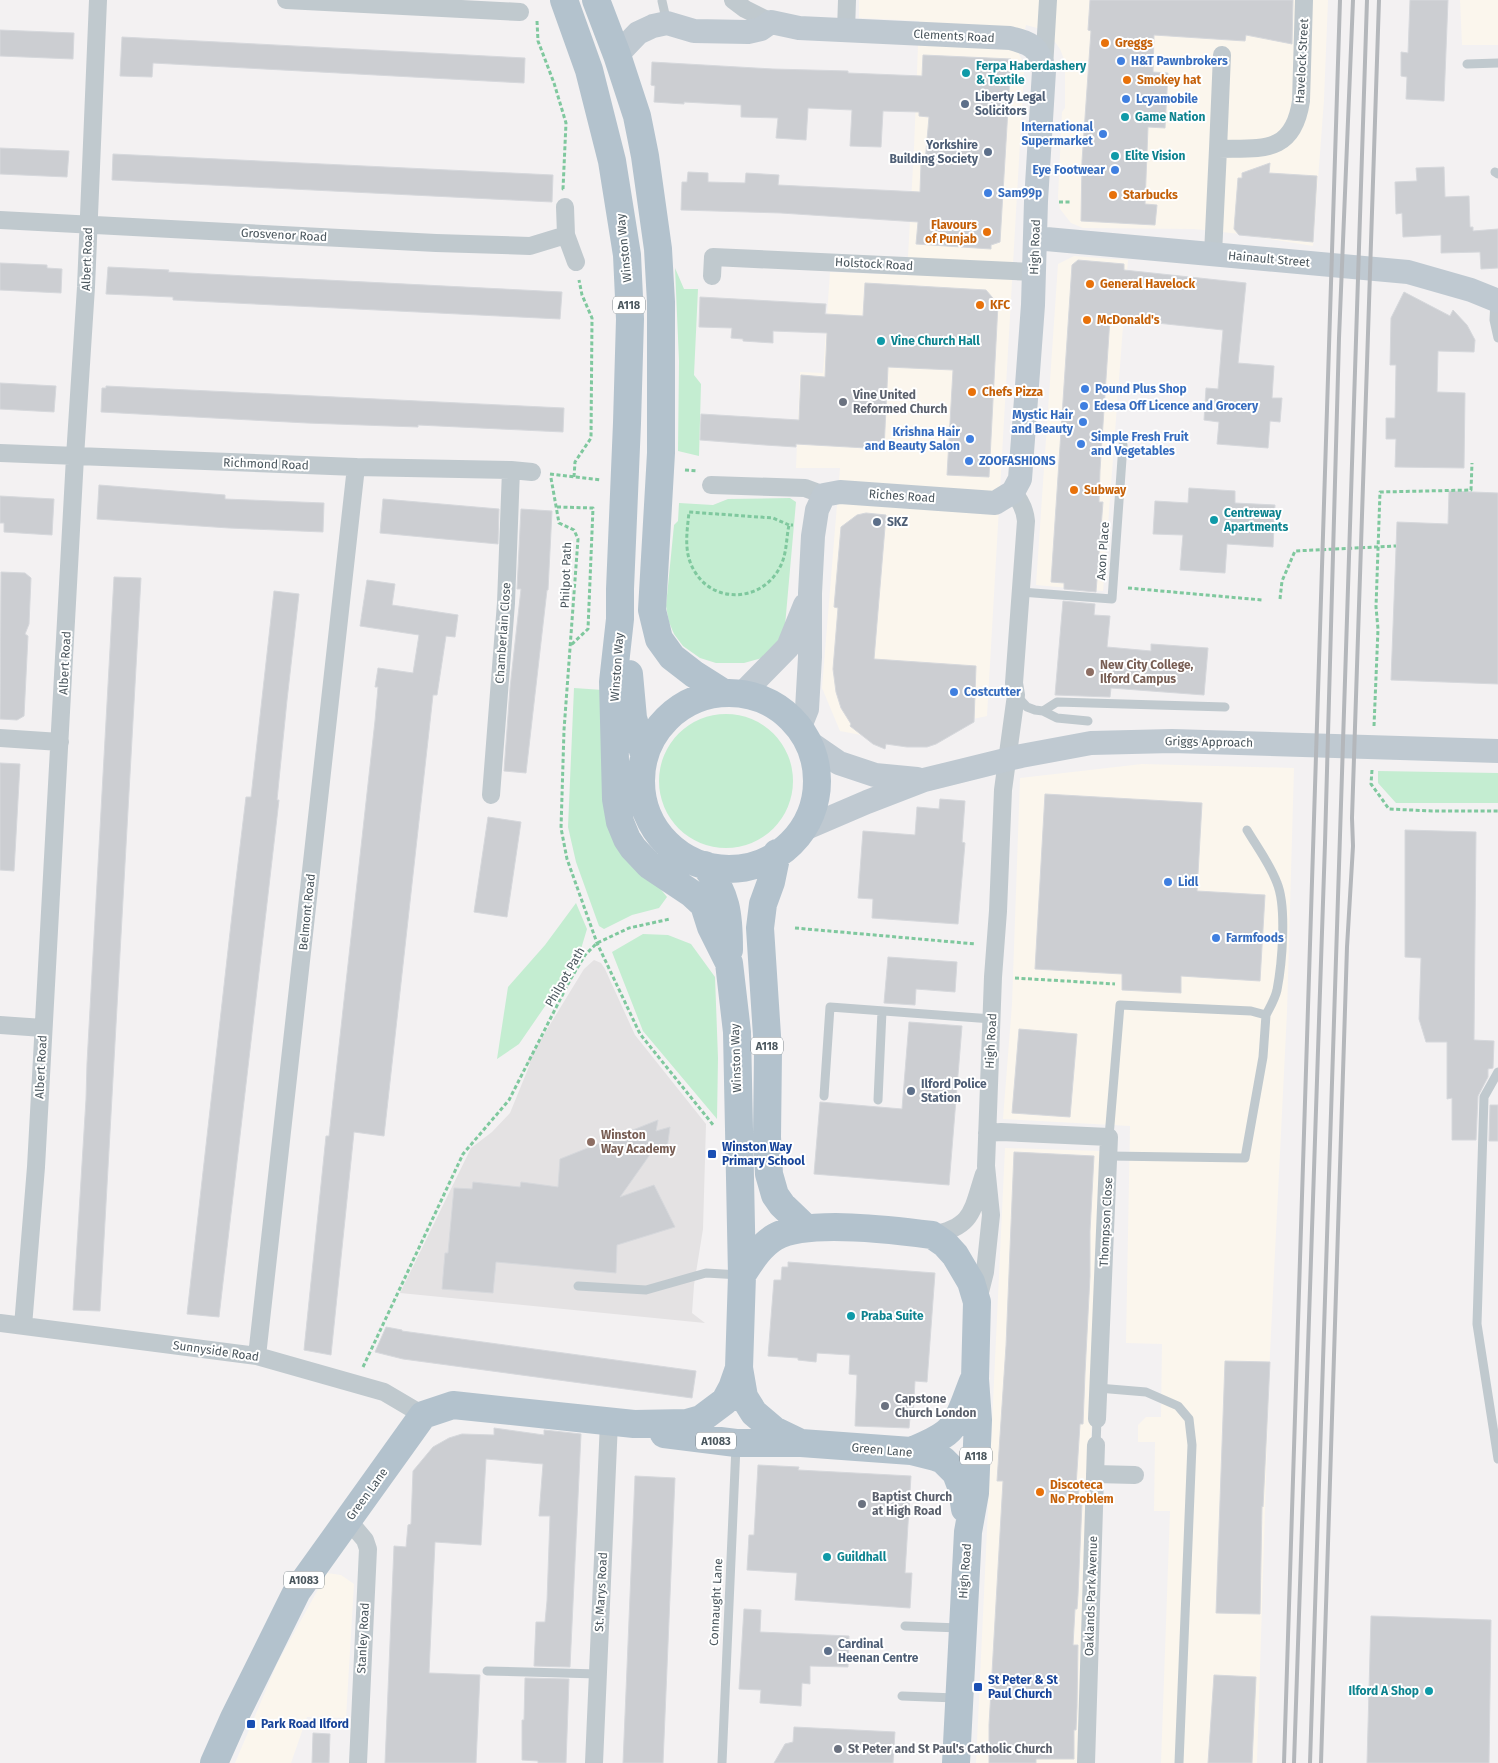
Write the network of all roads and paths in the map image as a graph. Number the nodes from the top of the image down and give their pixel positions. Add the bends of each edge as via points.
1 (98, 0) edge
2 (286, 0) edge
3 (564, 0) edge
4 (596, 0) edge
5 (733, 0) edge
6 (847, 0) edge
7 (1048, 0) edge
8 (1304, 0) edge
9 (501, 5) edge
10 (520, 12) dead end
11 (664, 12) edge
12 (771, 22) junction
13 (846, 30) junction
14 (617, 55) junction
15 (1222, 56) dead end
16 (1498, 63) edge
17 (1468, 64) dead end
18 (1044, 71) junction
19 (1218, 149) junction
20 (1058, 202) dead end
21 (1071, 202) dead end
22 (565, 207) dead end
23 (0, 220) edge
24 (89, 224) junction
25 (566, 235) junction
26 (1035, 238) junction
27 (1213, 254) junction
28 (576, 262) dead end
29 (1034, 272) junction
30 (712, 276) dead end
31 (1496, 301) edge
32 (1498, 338) edge
33 (1123, 445) dead end
34 (0, 453) edge
35 (75, 456) junction
36 (1472, 463) dead end
37 (356, 467) junction
38 (511, 470) junction
39 (532, 472) dead end
40 (608, 481) dead end
41 (711, 485) dead end
42 (1013, 492) junction
43 (824, 495) junction
44 (557, 506) junction
45 (797, 524) dead end
46 (789, 525) junction
47 (1396, 546) dead end
48 (1113, 586) junction
49 (1021, 592) junction
50 (810, 593) junction
51 (1280, 599) dead end
52 (1262, 600) dead end
53 (620, 619) junction
54 (571, 646) junction
55 (733, 693) junction
56 (1016, 695) junction
57 (1225, 707) dead end
58 (1043, 711) junction
59 (1088, 721) dead end
60 (804, 736) junction
61 (1373, 736) dead end
62 (0, 738) edge
63 (60, 742) junction
64 (1498, 751) edge
65 (644, 754) junction
66 (1372, 764) dead end
67 (924, 780) junction
68 (491, 795) dead end
69 (1498, 811) edge
70 (804, 829) junction
71 (1247, 830) dead end
72 (777, 853) junction
73 (705, 865) junction
74 (670, 919) dead end
75 (795, 928) dead end
76 (596, 943) junction
77 (995, 945) junction
78 (729, 963) junction
79 (1015, 978) dead end
80 (1115, 984) dead end
81 (882, 1011) junction
82 (1266, 1015) junction
83 (992, 1019) junction
84 (0, 1024) edge
85 (43, 1028) junction
86 (1498, 1072) edge
87 (824, 1096) dead end
88 (878, 1100) dead end
89 (711, 1122) dead end
90 (987, 1133) junction
91 (1109, 1137) junction
92 (1109, 1156) junction
93 (986, 1166) junction
94 (806, 1228) junction
95 (932, 1235) junction
96 (578, 1286) dead end
97 (742, 1287) junction
98 (978, 1302) junction
99 (0, 1323) edge
100 (24, 1326) junction
101 (257, 1356) junction
102 (363, 1367) dead end
103 (739, 1368) junction
104 (974, 1379) junction
105 (1098, 1388) junction
106 (423, 1415) junction
107 (621, 1423) junction
108 (1096, 1431) joint
109 (736, 1443) junction
110 (801, 1443) junction
111 (911, 1451) junction
112 (1498, 1459) edge
113 (1095, 1474) junction
114 (1135, 1475) dead end
115 (348, 1520) junction
116 (968, 1532) junction
117 (905, 1626) dead end
118 (962, 1628) junction
119 (487, 1671) dead end
120 (598, 1674) junction
121 (902, 1696) dead end
122 (959, 1698) junction
123 (214, 1763) edge
124 (358, 1763) edge
125 (594, 1763) edge
126 (722, 1763) edge
127 (956, 1763) edge
128 (1086, 1763) edge
129 (1179, 1763) edge

1 - 24 street, Albert Road
2 - 9 street
3 - 53 main road, Winston Way / A118 via 589,70 612,161 627,255 630,319
4 - 14 main road, A118
5 - 12 street, Clements Road
6 - 13 street
7 - 18 street, High Road
8 - 19 street, Havelock Street via 1301,101 1299,116 1291,131 1280,143 1264,148
9 - 10 street
11 - 12 street via 694,31 748,32
11 - 14 street via 653,26 638,33
12 - 13 street, Clements Road via 798,28
13 - 18 street, Clements Road via 1010,38 1026,42 1036,49 1042,58
14 - 55 main road, A118 via 637,116 658,249 661,453 652,610 659,639 672,657 694,674
15 - 19 street
16 - 17 lane
18 - 26 street, High Road
19 - 27 street
20 - 21 path
22 - 25 street
23 - 24 street, Grosvenor Road
24 - 25 street, Grosvenor Road via 530,246
24 - 35 street, Albert Road
25 - 28 street
26 - 27 street, Hainault Street
26 - 29 street, High Road
27 - 31 street, Hainault Street via 1408,272 1471,290
29 - 30 street, Holstock Road via 706,257
29 - 42 street, High Road via 1023,455 1020,479
31 - 32 lane via 1493,317
33 - 48 lane, Axon Place
34 - 35 street, Richmond Road
35 - 37 street, Richmond Road
35 - 63 street, Albert Road
36 - 61 path via 1471,490 1380,492
37 - 38 street, Richmond Road
37 - 101 street, Belmont Road
38 - 39 street, Richmond Road
38 - 68 street, Chamberlain Close via 506,603
40 - 44 path via 551,475
41 - 43 street, Riches Road via 805,488
42 - 43 street, Riches Road via 994,503 840,492
42 - 49 street via 1025,512 1026,521
43 - 50 street via 817,510 813,536
44 - 54 path, Philpot Path via 559,523 574,530 578,539
44 - 54 path via 593,508 588,628
45 - 46 path
46 - 46 path via 780,567 770,582 757,591 740,595 722,593 703,582 694,571 686,548 689,512 773,518
47 - 51 path via 1295,551 1282,581
48 - 49 lane, Axon Place via 1112,599
48 - 52 path
49 - 56 street via 1014,682
50 - 55 street via 788,646
50 - 60 street via 810,657
53 - 65 main road, A118 via 633,718
53 - 78 main road, Winston Way / A118 via 613,691 614,765 620,822 627,839 649,865 704,905
54 - 76 path, Philpot Path via 561,828 567,859
55 - 60 main road via 764,700 784,712
55 - 65 main road via 703,696 684,704 653,734
56 - 58 lane via 1027,707
56 - 77 street, High Road via 1003,790
57 - 58 lane via 1057,702
58 - 59 lane via 1057,718
60 - 67 street, Griggs Approach via 840,763 875,775
60 - 70 main road via 816,769 816,795
62 - 63 street
63 - 85 street, Albert Road
64 - 67 street, Griggs Approach via 1181,741 1091,743
65 - 73 main road via 640,777 642,800 651,822 665,842 683,856
66 - 69 path via 1371,784 1388,809
67 - 70 street, Griggs Approach
70 - 72 main road via 792,844
71 - 82 lane via 1272,870 1282,901 1277,991
72 - 73 main road via 754,864 738,867
72 - 94 main road, A118 via 760,928 768,1051 769,1174 775,1195
73 - 78 main road, A118 via 716,880 726,905
74 - 76 path via 629,928
75 - 77 path
76 - 89 path via 640,1034
76 - 102 path, Philpot Path via 570,980 509,1100 463,1154
77 - 83 street, High Road
78 - 97 main road, Winston Way / A118 via 737,1032
79 - 80 path
81 - 83 lane
81 - 87 lane via 830,1007
81 - 88 lane
82 - 91 lane via 1251,1011 1120,1005
82 - 92 lane via 1263,1058 1246,1158
83 - 90 street, High Road
84 - 85 street
85 - 100 street, Albert Road
86 - 112 lane via 1484,1097 1477,1324
90 - 91 street
90 - 93 street, High Road
91 - 92 street, Thompson Close
92 - 105 street, Thompson Close
93 - 95 street, High Road via 970,1215 949,1232
93 - 98 street, High Road via 991,1215
94 - 95 main road
94 - 97 main road via 775,1237 754,1256
95 - 98 main road, A118 via 946,1244 955,1256 971,1282
96 - 97 lane via 646,1290 706,1273
97 - 103 main road, Green Lane / A118
98 - 104 main road, High Road / A118
99 - 100 street, Sunnyside Road
100 - 101 street, Sunnyside Road
101 - 106 street, Sunnyside Road via 384,1392
103 - 107 main road, Green Lane / A1083 via 725,1401 701,1419 687,1423
103 - 110 main road, Green Lane / A118 via 744,1397 754,1412 774,1430
104 - 111 main road, High Road / A118 via 947,1433
104 - 116 main road, High Road / A118 via 978,1420 975,1493
105 - 108 street, Thompson Close
105 - 129 lane via 1146,1392 1178,1406 1189,1419 1192,1445
106 - 107 main road, Green Lane / A1083 via 453,1405
106 - 115 main road, Green Lane / A1083
107 - 109 main road, Green Lane / A1083 via 663,1434
107 - 120 street, St. Marys Road
108 - 113 street, Oaklands Park Avenue
109 - 110 main road, Green Lane / A1083
109 - 126 lane, Connaught Lane
110 - 111 main road, Green Lane / A118
111 - 116 main road, Green Lane / A118 via 943,1460 954,1470 962,1489
113 - 114 street
113 - 128 street, Oaklands Park Avenue
115 - 123 main road, Green Lane / A1083 via 297,1591
115 - 124 street, Stanley Road via 365,1540 368,1549
116 - 118 main road, High Road / A118
117 - 118 lane
118 - 122 main road, High Road / A118
119 - 120 lane
120 - 125 street, St. Marys Road
121 - 122 lane
122 - 127 main road, High Road / A118

